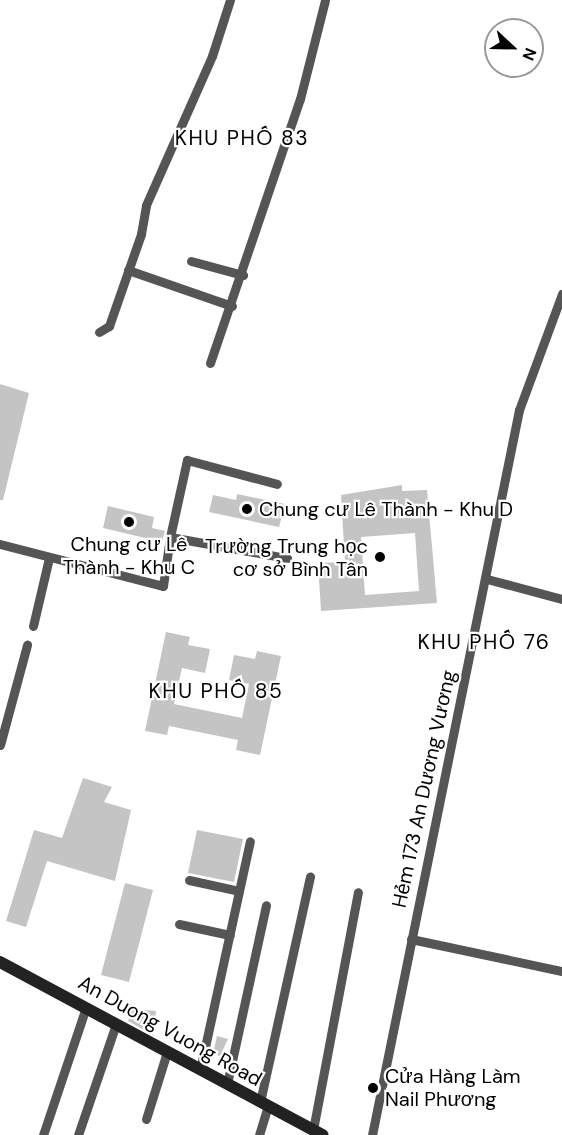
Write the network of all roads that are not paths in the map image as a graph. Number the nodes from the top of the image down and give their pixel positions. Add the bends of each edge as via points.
1 (230, 0) edge
2 (325, 0) edge
3 (191, 261) dead end
4 (128, 270) junction
5 (243, 275) junction
6 (562, 294) edge
7 (232, 306) junction
8 (99, 332) dead end
9 (210, 363) dead end
10 (277, 484) dead end
11 (170, 537) junction
12 (0, 544) edge
13 (50, 558) junction
14 (287, 558) dead end
15 (487, 579) junction
16 (562, 599) edge
17 (33, 626) dead end
18 (27, 645) dead end
19 (0, 746) edge
20 (250, 841) dead end
21 (310, 876) dead end
22 (189, 880) dead end
23 (239, 891) junction
24 (358, 892) dead end
25 (266, 905) dead end
26 (179, 924) dead end
27 (230, 935) junction
28 (411, 939) junction
29 (0, 962) edge
30 (562, 971) edge
31 (86, 1007) junction
32 (116, 1024) junction
33 (167, 1052) junction
34 (200, 1070) junction
35 (227, 1084) junction
36 (264, 1104) junction
37 (146, 1119) dead end
38 (317, 1133) edge
39 (43, 1135) edge
40 (78, 1135) edge
41 (259, 1135) edge
42 (372, 1135) edge

1 - 4 street via 212,56 146,205
2 - 5 street via 300,99
3 - 5 street
4 - 7 street
4 - 8 street via 109,326
5 - 7 street
6 - 15 street, Hẻm 173 An Dương Vương via 519,410
7 - 9 street
10 - 11 street via 187,460
11 - 13 street via 164,586
11 - 14 street
12 - 13 street
13 - 17 street
15 - 16 street
15 - 28 street, Hẻm 173 An Dương Vương
18 - 19 street
20 - 23 street
21 - 36 street
22 - 23 street
23 - 27 street
24 - 38 street
25 - 35 street
26 - 27 street
27 - 34 street
28 - 30 street
28 - 42 street, Hẻm 173 An Dương Vương
29 - 31 main road, An Duong Vuong Road
31 - 32 main road, An Duong Vuong Road
31 - 39 street
32 - 33 main road, An Duong Vuong Road
32 - 40 street
33 - 34 main road, An Duong Vuong Road
33 - 37 street
34 - 35 main road, An Duong Vuong Road
35 - 36 main road, An Duong Vuong Road
36 - 38 main road, An Duong Vuong Road
36 - 41 street

